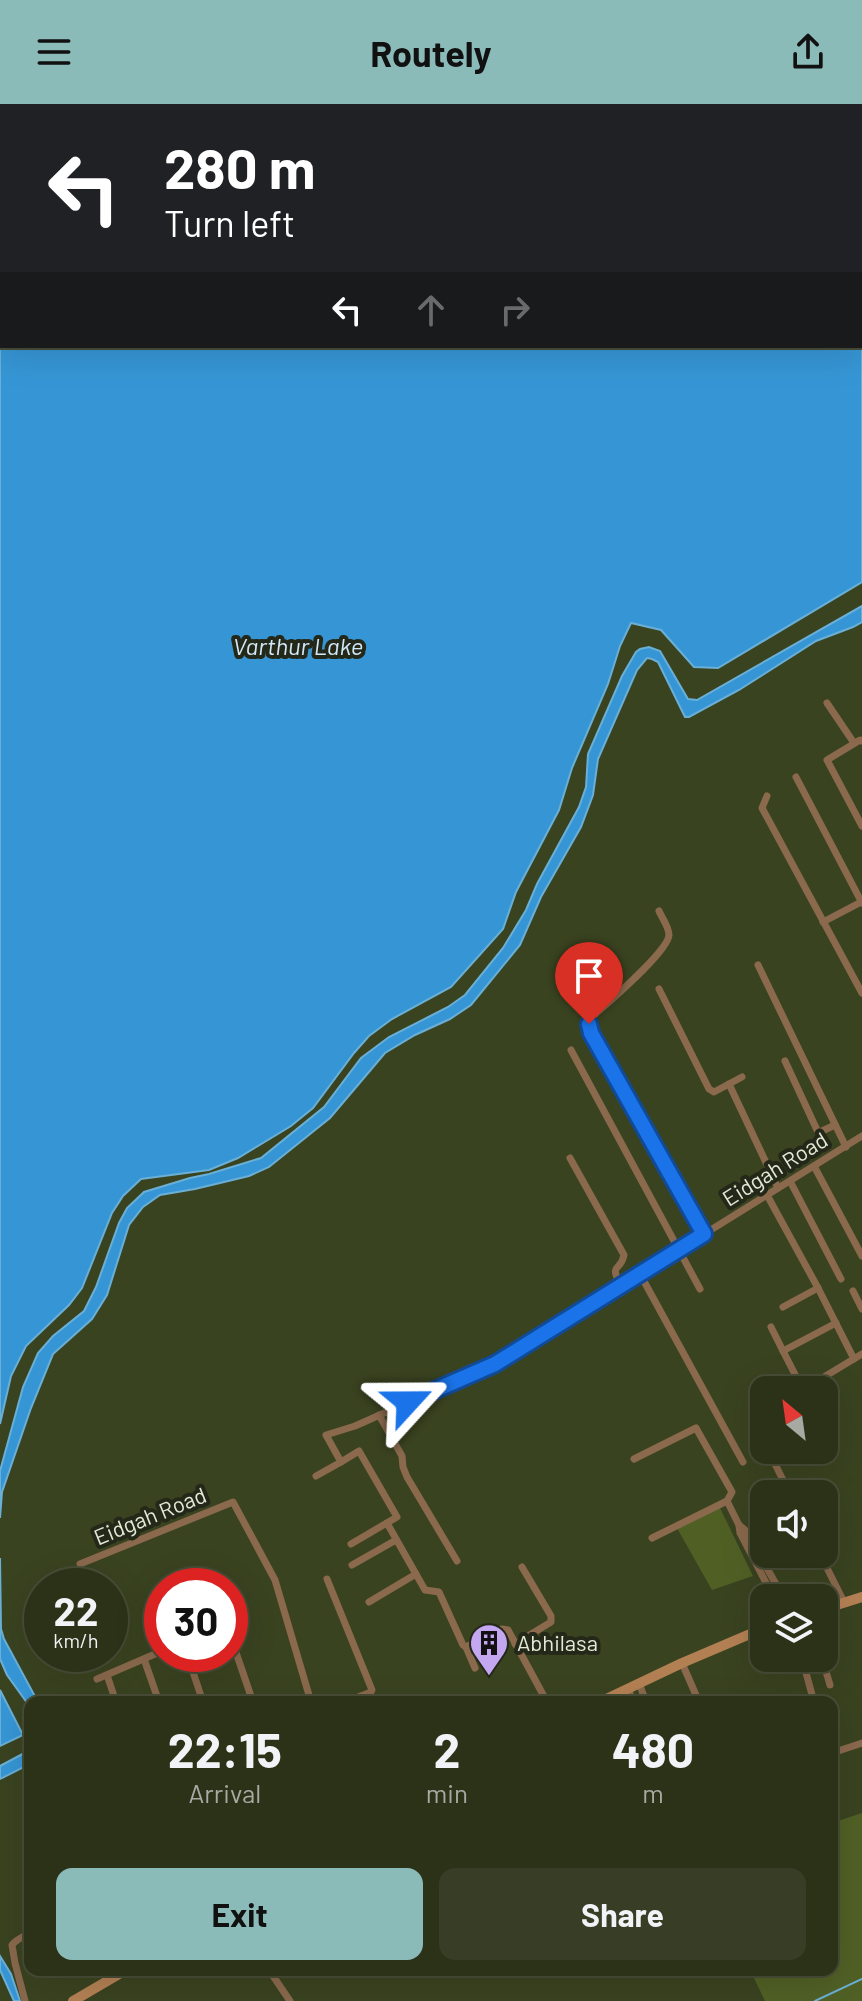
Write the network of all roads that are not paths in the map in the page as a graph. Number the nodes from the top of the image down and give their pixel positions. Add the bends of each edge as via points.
1 (827, 703) dead end
2 (858, 742) edge
3 (796, 777) dead end
4 (767, 796) dead end
5 (862, 826) edge
6 (862, 902) edge
7 (659, 911) dead end
8 (823, 922) junction
9 (758, 965) dead end
10 (659, 989) dead end
11 (862, 993) edge
12 (571, 1050) dead end
13 (785, 1061) dead end
14 (742, 1077) dead end
15 (729, 1084) junction
16 (835, 1125) junction
17 (862, 1136) edge
18 (846, 1147) junction
19 (570, 1158) dead end
20 (814, 1166) junction
21 (790, 1181) junction
22 (778, 1188) junction
23 (767, 1195) junction
24 (704, 1234) junction
25 (678, 1250) junction
26 (862, 1256) edge
27 (640, 1274) junction
28 (841, 1279) dead end
29 (621, 1285) junction
30 (818, 1288) junction
31 (700, 1289) dead end
32 (853, 1291) dead end
33 (783, 1307) dead end
34 (862, 1309) edge
35 (836, 1323) junction
36 (771, 1327) dead end
37 (783, 1351) junction
38 (862, 1354) edge
39 (854, 1359) junction
40 (796, 1376) edge
41 (826, 1376) edge
42 (379, 1415) junction
43 (634, 1459) dead end
44 (341, 1462) junction
45 (743, 1462) dead end
46 (316, 1476) dead end
47 (727, 1501) junction
48 (387, 1523) junction
49 (739, 1525) junction
50 (652, 1538) dead end
51 (396, 1540) junction
52 (351, 1544) dead end
53 (457, 1561) dead end
54 (80, 1564) dead end
55 (352, 1565) dead end
56 (522, 1567) dead end
57 (827, 1568) edge
58 (416, 1574) junction
59 (327, 1579) dead end
60 (767, 1584) edge
61 (776, 1584) edge
62 (862, 1597) edge
63 (369, 1602) dead end
64 (844, 1602) junction
65 (838, 1604) edge
66 (750, 1634) edge
67 (515, 1644) junction
68 (466, 1647) junction
69 (144, 1659) edge
70 (682, 1663) junction
71 (475, 1668) dead end
72 (149, 1672) edge
73 (193, 1672) edge
74 (243, 1672) edge
75 (806, 1672) edge
76 (826, 1672) edge
77 (107, 1675) junction
78 (97, 1679) dead end
79 (634, 1685) junction
80 (830, 1685) dead end
81 (114, 1696) edge
82 (157, 1696) edge
83 (201, 1696) edge
84 (251, 1696) edge
85 (309, 1696) edge
86 (366, 1696) edge
87 (544, 1696) edge
88 (612, 1696) edge
89 (633, 1696) edge
90 (642, 1696) edge
91 (696, 1696) edge
92 (812, 1696) edge
93 (862, 1743) edge
94 (838, 1751) edge
95 (24, 1936) edge
96 (116, 1976) edge
97 (273, 1976) edge
98 (25, 2001) edge
99 (73, 2001) edge
100 (290, 2001) edge

1 - 2 street
2 - 5 street via 827,760
3 - 6 street
4 - 8 street via 762,808
6 - 8 street
7 - 24 street via 669,931 667,943 590,1019 589,1028
8 - 11 street
9 - 16 street
10 - 15 street via 709,1089 714,1092
12 - 25 street
13 - 16 street via 817,1130
14 - 15 street
15 - 22 street
16 - 18 street
17 - 18 street, Eidgah Road
18 - 20 street, Eidgah Road
19 - 29 street via 624,1255 614,1274
20 - 21 street, Eidgah Road
20 - 26 street
21 - 22 street, Eidgah Road
21 - 28 street
22 - 23 street, Eidgah Road
23 - 24 street, Eidgah Road
23 - 30 street
24 - 25 street, Eidgah Road
25 - 27 street, Eidgah Road
25 - 31 street
27 - 29 street, Eidgah Road
27 - 45 street
29 - 42 street, Eidgah Road via 495,1364
30 - 33 street
30 - 35 street
32 - 34 street
35 - 37 street
35 - 39 street
36 - 37 street
37 - 40 street
38 - 39 street
39 - 41 street
42 - 44 street, Eidgah Road via 326,1435
42 - 53 street via 402,1456 407,1477
43 - 47 street via 696,1428 732,1492
44 - 46 street
44 - 48 street via 359,1451 397,1517
47 - 49 street
47 - 50 street
48 - 51 street
48 - 52 street
49 - 60 street
49 - 61 street
51 - 55 street
51 - 58 street
54 - 85 street, Eidgah Road via 233,1502 275,1580
56 - 67 street via 551,1622
57 - 64 street
58 - 63 street
58 - 68 street via 425,1590 439,1592
59 - 86 street via 372,1690
62 - 64 street
64 - 65 street
66 - 70 street
67 - 68 street via 502,1629
67 - 87 street
68 - 71 street
69 - 77 street
70 - 79 street
70 - 91 street
72 - 82 street
73 - 83 street
74 - 84 street
75 - 92 street
76 - 80 street
77 - 78 street
77 - 81 street
79 - 88 street
79 - 89 street
79 - 90 street
93 - 94 street
95 - 98 street via 12,1945
96 - 99 street
97 - 100 street

